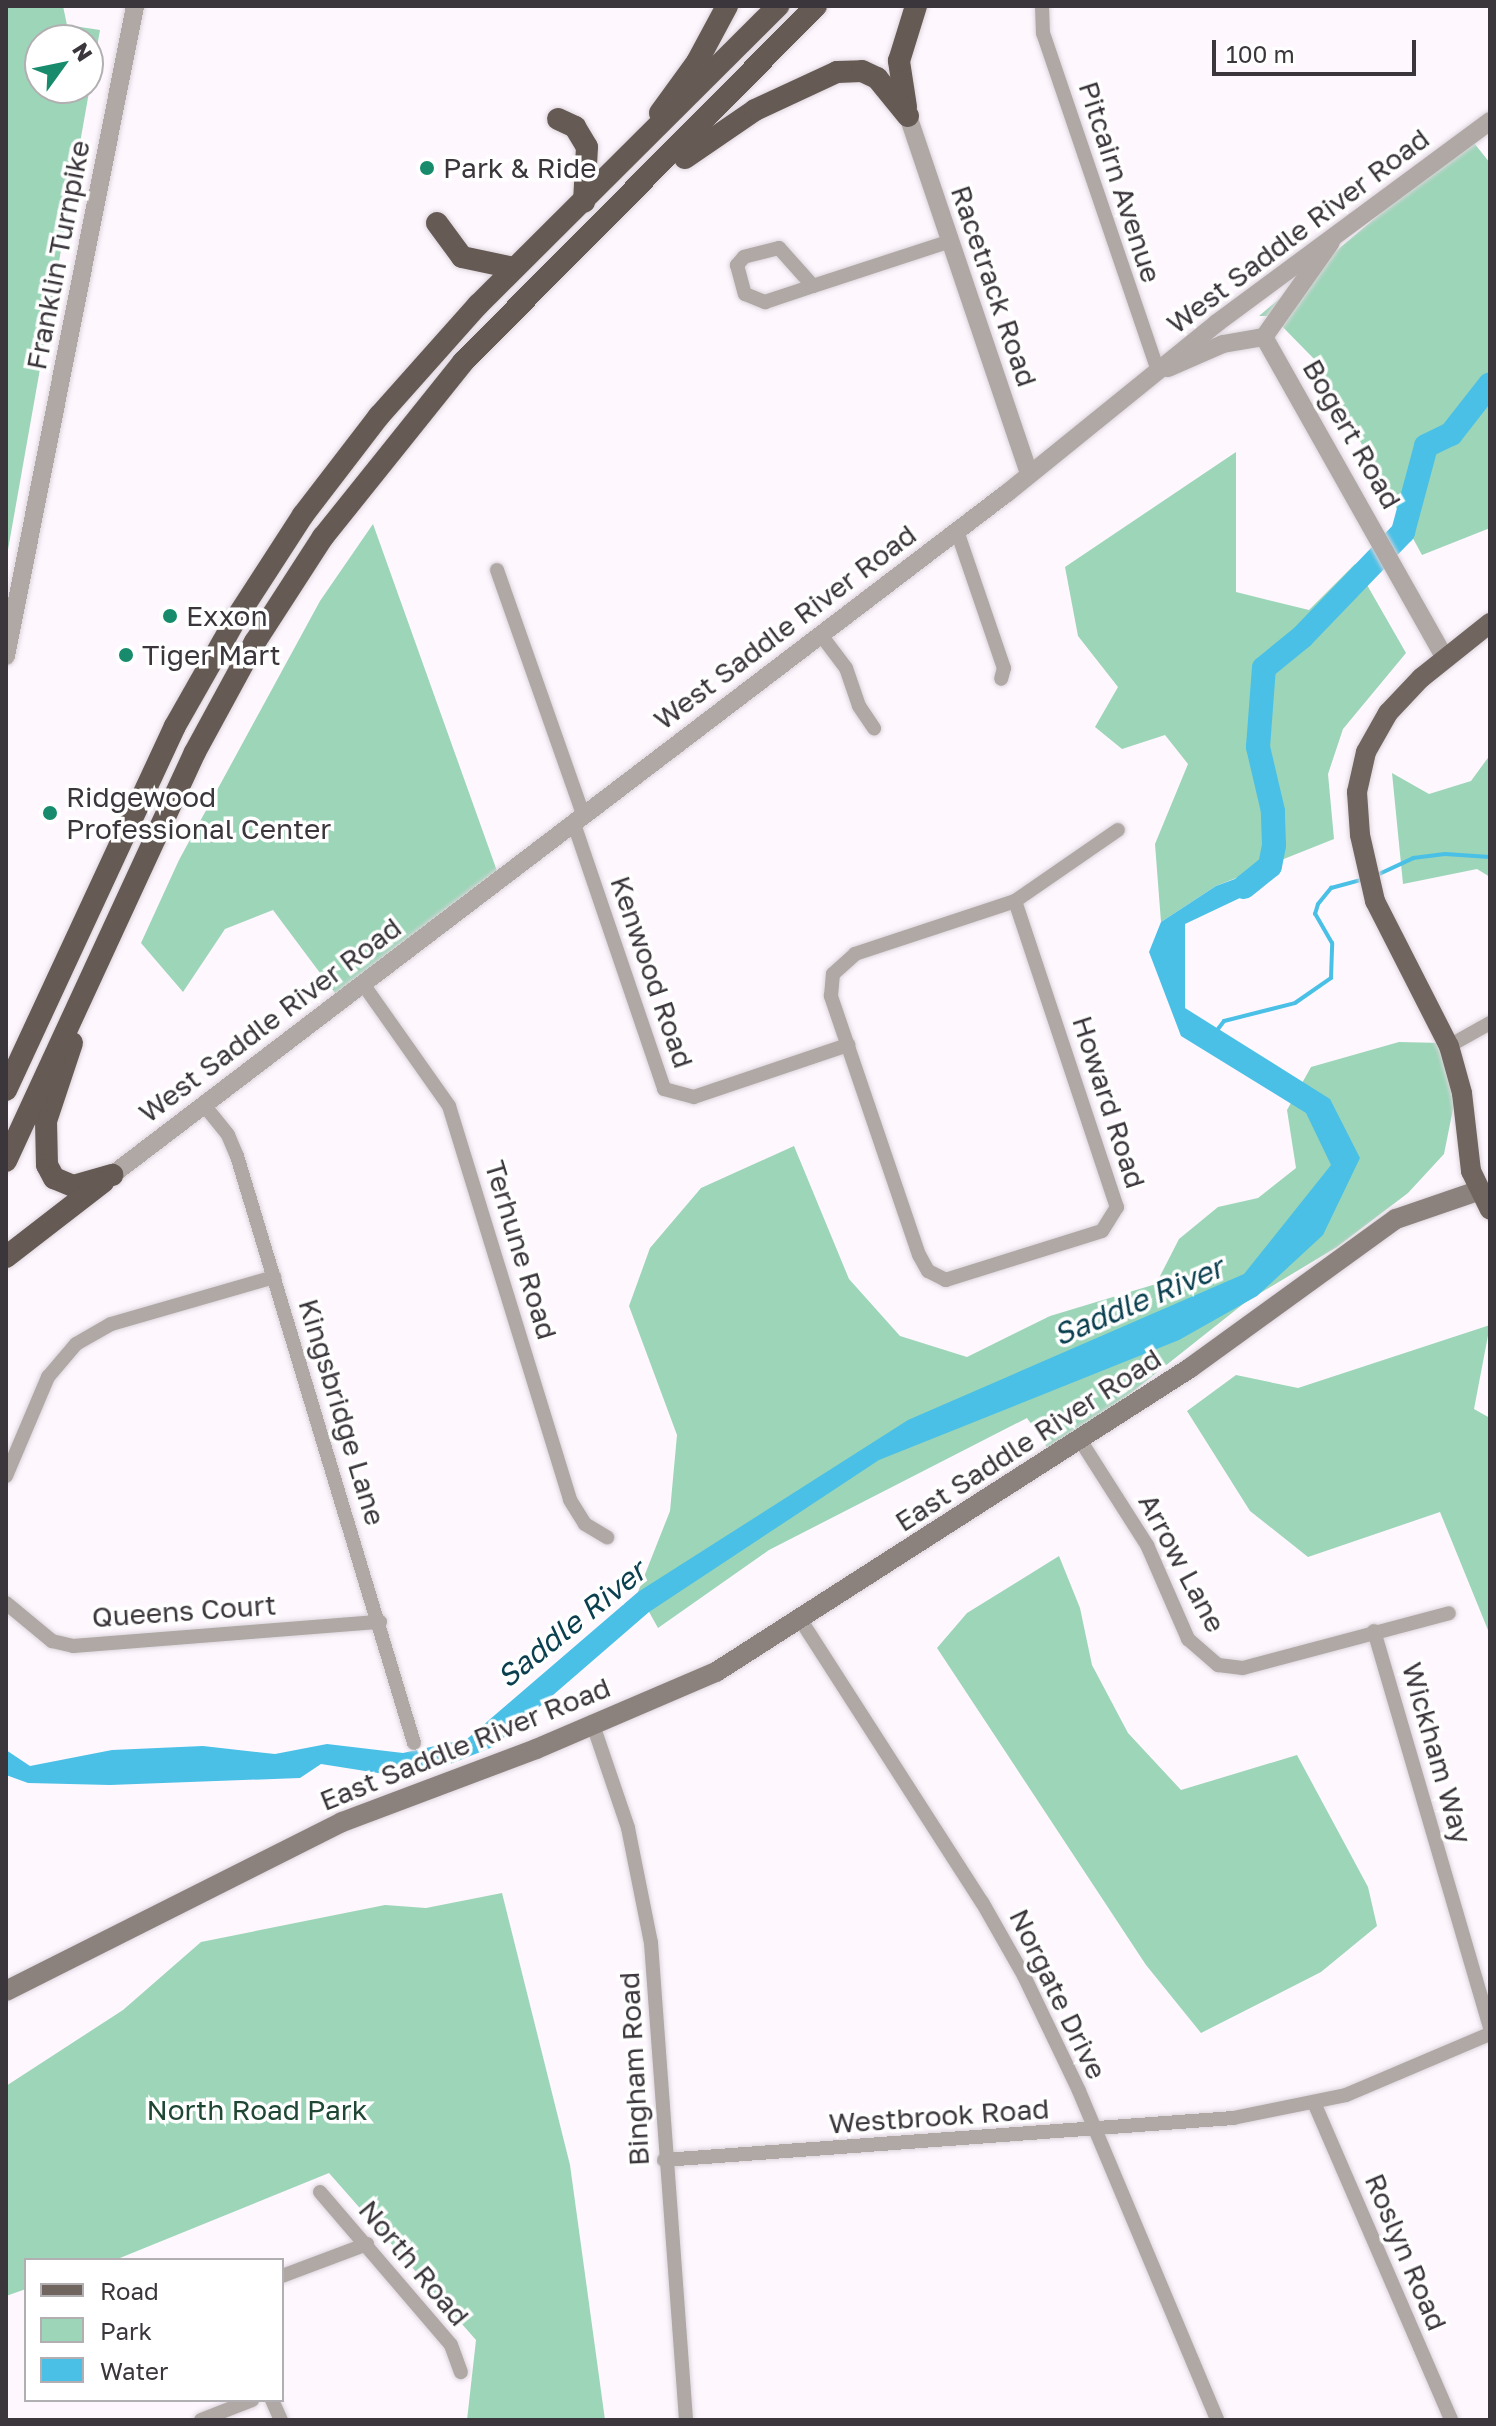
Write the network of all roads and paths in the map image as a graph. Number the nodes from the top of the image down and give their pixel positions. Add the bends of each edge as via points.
1 (135, 6) edge
2 (727, 6) edge
3 (778, 6) edge
4 (816, 6) edge
5 (916, 6) edge
6 (1042, 6) edge
7 (908, 116) junction
8 (558, 119) dead end
9 (1490, 121) edge
10 (620, 168) junction
11 (640, 188) junction
12 (584, 202) junction
13 (437, 223) dead end
14 (1334, 236) junction
15 (948, 242) junction
16 (514, 268) junction
17 (813, 286) junction
18 (1264, 337) junction
19 (1158, 371) junction
20 (1029, 473) junction
21 (957, 531) junction
22 (497, 570) dead end
23 (1490, 623) edge
24 (821, 635) junction
25 (6, 656) edge
26 (1445, 658) junction
27 (1001, 679) dead end
28 (874, 728) dead end
29 (579, 820) junction
30 (1118, 830) dead end
31 (1015, 901) junction
32 (90, 977) junction
33 (363, 984) junction
34 (49, 996) junction
35 (1490, 1023) edge
36 (848, 1045) junction
37 (1449, 1046) junction
38 (6, 1057) edge
39 (6, 1090) edge
40 (204, 1105) junction
41 (6, 1161) edge
42 (112, 1175) junction
43 (1478, 1191) junction
44 (1490, 1210) edge
45 (6, 1257) edge
46 (274, 1277) junction
47 (1080, 1440) junction
48 (6, 1476) edge
49 (607, 1537) dead end
50 (6, 1603) edge
51 (1449, 1613) dead end
52 (800, 1619) junction
53 (380, 1622) junction
54 (1374, 1631) junction
55 (592, 1722) junction
56 (414, 1743) dead end
57 (8, 1989) edge
58 (1490, 2031) edge
59 (1315, 2105) junction
60 (1091, 2130) junction
61 (664, 2160) junction
62 (320, 2192) dead end
63 (367, 2244) junction
64 (284, 2275) edge
65 (461, 2372) dead end
66 (247, 2402) edge
67 (201, 2420) edge
68 (686, 2420) edge
69 (1217, 2420) edge
70 (1451, 2420) edge

1 - 25 street, Franklin Turnpike
2 - 10 highway via 697,62
3 - 10 highway
4 - 11 highway
5 - 7 highway via 899,61
6 - 19 street, Pitcairn Avenue via 1043,33
7 - 11 highway via 891,90 870,73 837,72 755,110
7 - 15 street, Racetrack Road
8 - 12 highway via 575,127 587,147
9 - 14 street, West Saddle River Road
10 - 12 highway
11 - 32 highway via 463,362 323,537 212,718
12 - 16 highway
13 - 16 highway via 462,257
14 - 18 street
14 - 19 street, West Saddle River Road
15 - 17 street
15 - 20 street, Racetrack Road
16 - 34 highway via 379,416 262,576 170,737
17 - 17 street via 779,248 744,257 737,265 745,294 753,302
18 - 19 street via 1223,344
18 - 26 street, Bogert Road
19 - 20 street, West Saddle River Road
20 - 21 street, West Saddle River Road
21 - 24 street, West Saddle River Road
21 - 27 street via 1004,668
22 - 29 street
23 - 26 main road
24 - 28 street via 846,668 859,706
24 - 29 street, West Saddle River Road
26 - 37 main road via 1397,702 1366,752 1357,805 1369,878 1390,937
29 - 33 street, West Saddle River Road
29 - 36 street, Kenwood Road via 664,1089 694,1097
30 - 31 street
31 - 36 street via 855,954 840,965 831,996
31 - 36 street, Howard Road via 1116,1198 1109,1225 952,1280 933,1275 919,1255
32 - 41 highway
32 - 42 highway via 49,1107 45,1157 50,1172 67,1185
33 - 40 street, West Saddle River Road
33 - 49 street, Terhune Road via 449,1106 570,1500 585,1524
34 - 38 highway
34 - 39 highway
35 - 37 street
37 - 43 main road
40 - 42 street, West Saddle River Road
40 - 46 street, Kingsbridge Lane via 233,1144
42 - 45 highway
43 - 44 main road
43 - 47 main road, East Saddle River Road via 1396,1219 1190,1368
46 - 48 street via 111,1324 76,1344 48,1377
46 - 53 street, Kingsbridge Lane
47 - 52 main road, East Saddle River Road
47 - 54 street, Arrow Lane via 1147,1545 1188,1639 1205,1658 1243,1668
50 - 53 street, Queens Court via 52,1641 73,1646
51 - 54 street, Arrow Lane
52 - 55 main road, East Saddle River Road via 716,1672
52 - 60 street, Norgate Drive via 982,1902 1049,2026
53 - 56 street, Kingsbridge Lane
54 - 58 street, Wickham Way
55 - 57 main road, East Saddle River Road via 524,1754 342,1822
55 - 61 street, Bingham Road via 628,1828 651,1943
58 - 59 street, Westbrook Road
59 - 60 street, Westbrook Road
59 - 70 street, Roslyn Road
60 - 61 street, Westbrook Road
60 - 69 street, Norgate Drive
61 - 68 street, Bingham Road
62 - 63 street, North Road
63 - 64 street
63 - 65 street, North Road via 451,2345
66 - 67 street

